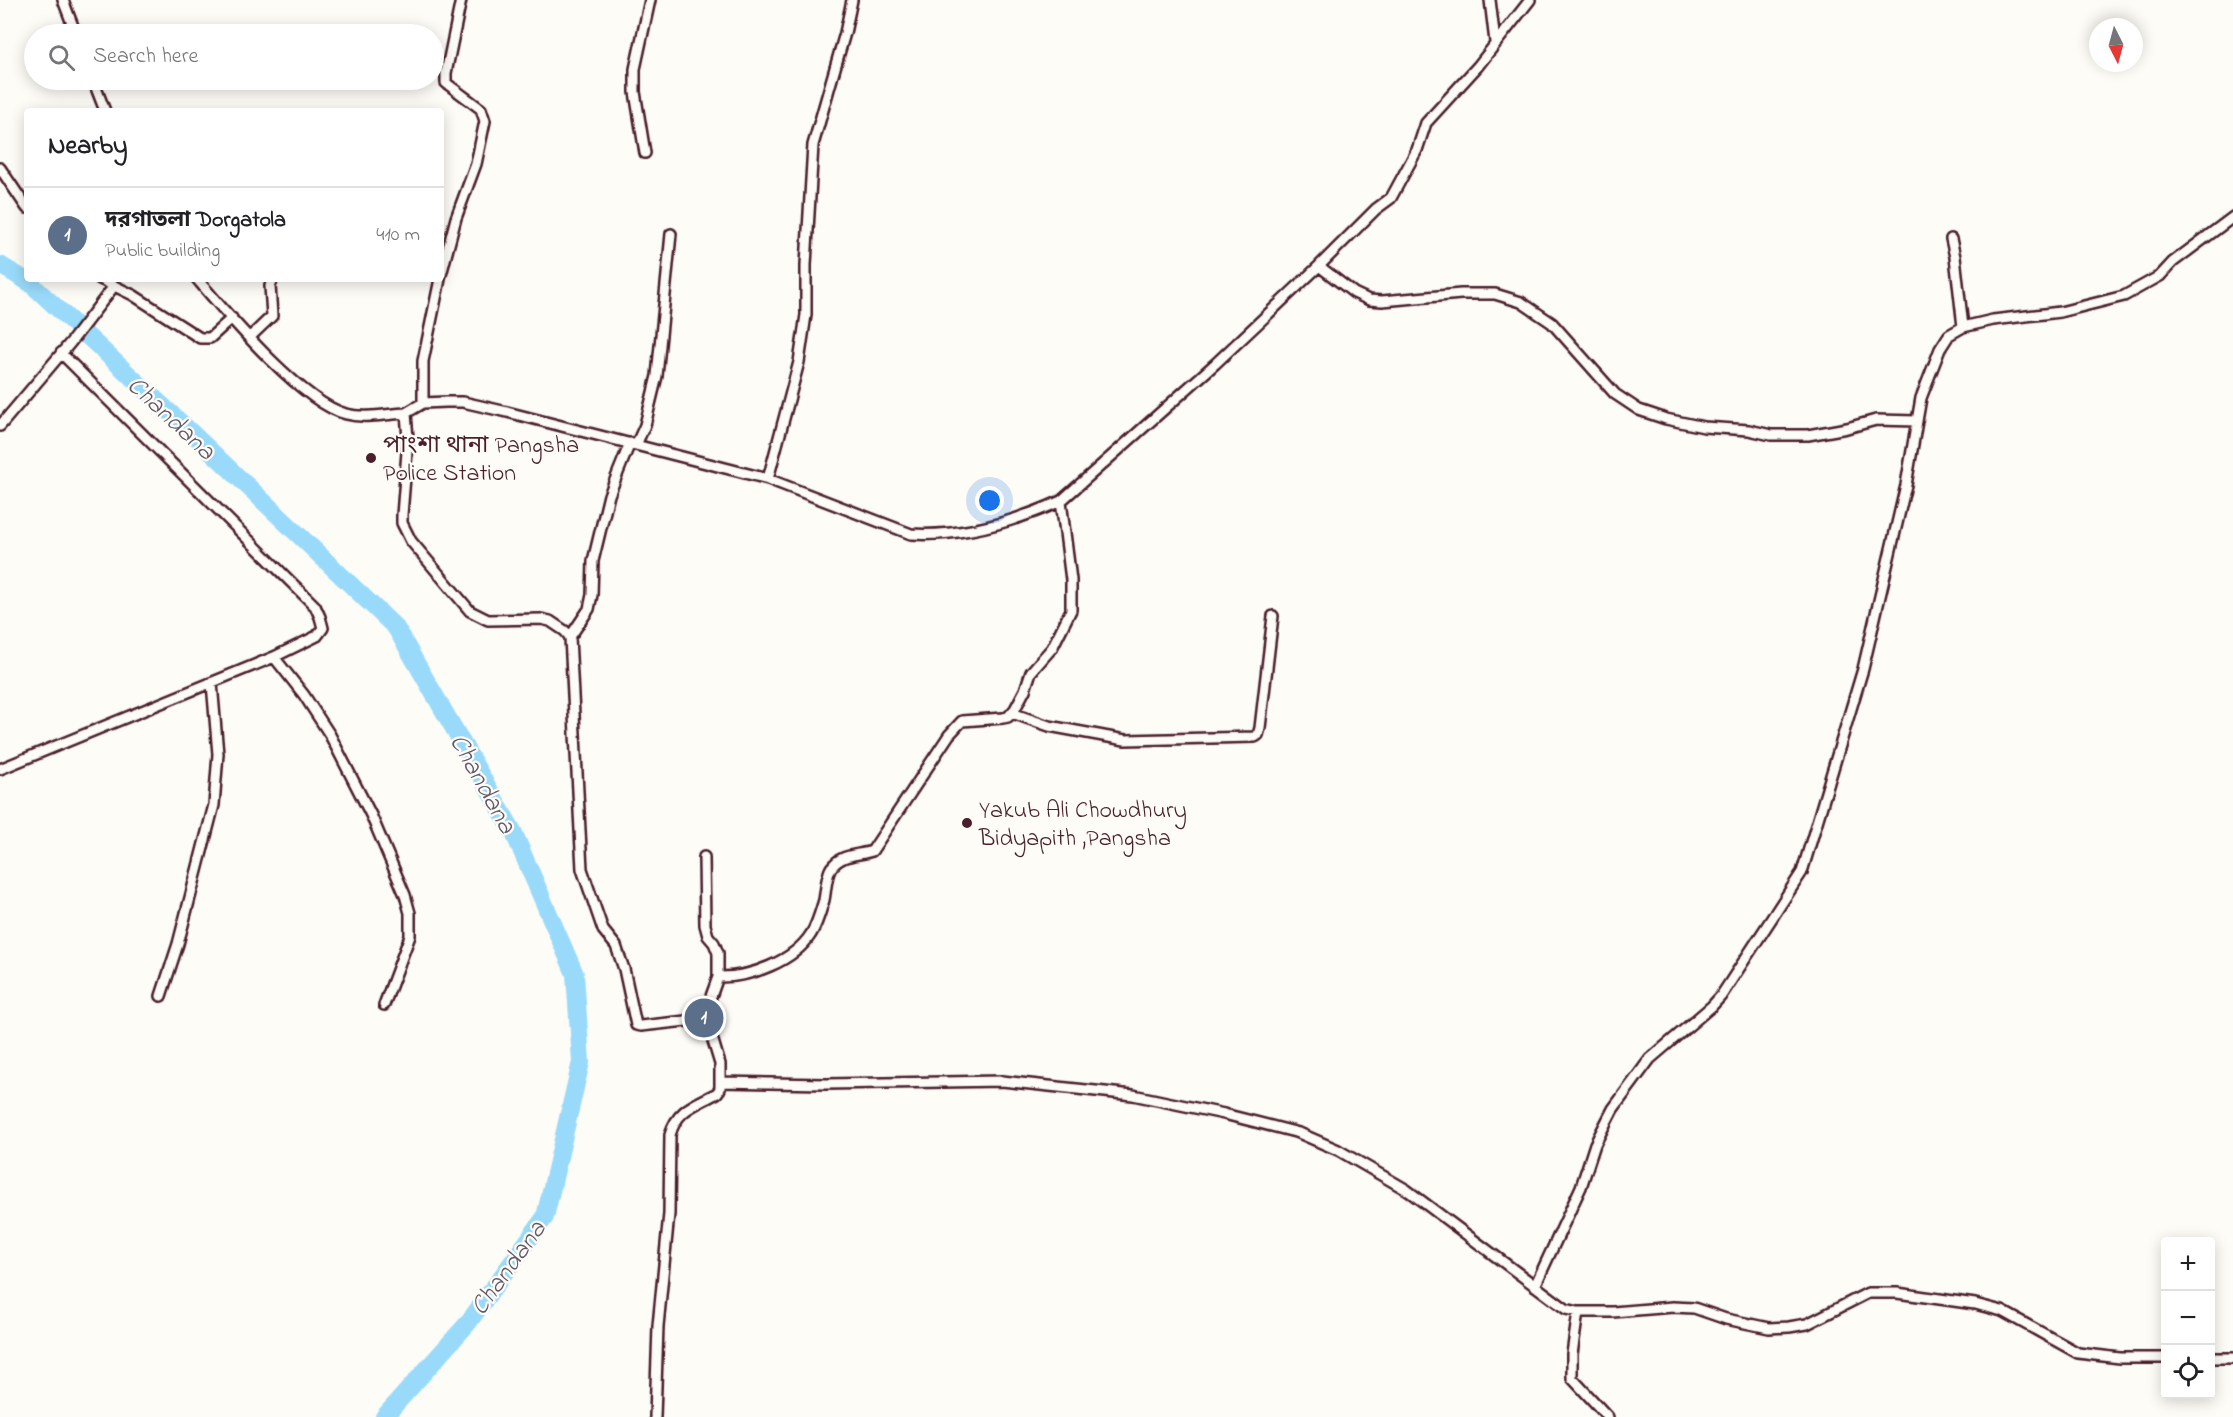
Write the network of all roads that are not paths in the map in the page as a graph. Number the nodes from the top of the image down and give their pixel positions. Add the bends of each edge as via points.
1 (63, 0) edge
2 (461, 0) edge
3 (650, 0) edge
4 (852, 0) edge
5 (1490, 0) edge
6 (1530, 0) edge
7 (72, 24) edge
8 (1495, 42) junction
9 (97, 90) edge
10 (104, 108) edge
11 (645, 153) dead end
12 (0, 168) edge
13 (24, 204) edge
14 (2233, 217) edge
15 (672, 234) dead end
16 (1951, 239) dead end
17 (444, 262) edge
18 (1319, 266) junction
19 (106, 282) edge
20 (200, 282) edge
21 (272, 282) edge
22 (439, 282) edge
23 (114, 286) junction
24 (232, 318) junction
25 (1963, 327) junction
26 (250, 338) junction
27 (61, 353) junction
28 (423, 403) junction
29 (406, 413) junction
30 (1917, 421) junction
31 (0, 426) edge
32 (633, 444) junction
33 (768, 479) junction
34 (1061, 501) junction
35 (1273, 616) dead end
36 (570, 637) junction
37 (274, 657) junction
38 (212, 683) junction
39 (1012, 713) junction
40 (0, 769) edge
41 (704, 857) dead end
42 (718, 977) junction
43 (161, 996) dead end
44 (384, 1005) dead end
45 (701, 1024) junction
46 (721, 1082) junction
47 (1535, 1286) junction
48 (1578, 1312) junction
49 (2161, 1358) edge
50 (2215, 1358) edge
51 (2233, 1358) edge
52 (656, 1417) edge
53 (1608, 1417) edge

1 - 7 street
2 - 17 street via 446,83 481,109 485,121 476,164
3 - 11 street via 634,92
4 - 33 street via 813,145 806,315 799,362
5 - 8 street
6 - 8 street
8 - 18 street via 1426,123 1417,150 1391,198
9 - 10 street
12 - 13 street
14 - 25 street via 2160,276 2124,296 2060,312
15 - 32 street via 657,376 645,425
16 - 25 street
18 - 30 street via 1369,300 1495,294 1521,302 1552,323 1615,394 1640,410 1666,419 1771,435 1808,435 1876,420
18 - 34 street
19 - 23 street
20 - 24 street
21 - 26 street via 272,316
22 - 28 street via 423,361
23 - 24 street via 150,304 200,338 210,338
23 - 27 street
24 - 26 street
25 - 30 street via 1949,335 1940,349 1921,398
26 - 29 street via 300,387 339,412 359,416
27 - 31 street
27 - 37 street via 315,606 323,628 318,636
28 - 29 street
28 - 32 street via 463,402
29 - 36 street via 402,523 411,541 470,611 488,620 550,621
30 - 47 street via 1863,669 1802,872 1721,996 1650,1059 1613,1109
32 - 33 street
32 - 36 street via 606,506 593,561 589,609
33 - 34 street via 911,534 966,531 1034,513
34 - 39 street via 1071,610 1052,648 1031,672 1026,690
35 - 39 street via 1260,728 1255,737 1125,740 1049,726
36 - 45 street via 579,836 582,869 593,906 603,930 616,946 636,1025 686,1021
37 - 38 street
37 - 44 street via 330,735 371,815 405,895 410,936
38 - 40 street
38 - 43 street via 218,754 214,805
39 - 42 street via 1003,718 959,723 872,851 846,856 830,869 813,932 804,945 751,974
41 - 42 street via 705,924 718,953
42 - 45 street
45 - 46 street via 710,1031
46 - 47 street via 1002,1081 1116,1092 1278,1127 1338,1150 1407,1190
46 - 52 street via 717,1093 679,1114 670,1135
47 - 48 street via 1566,1309
48 - 49 street via 1694,1308 1769,1328 1789,1327 1807,1324 1868,1293 1897,1293 2002,1311 2078,1353
48 - 53 street via 1572,1378
50 - 51 street

